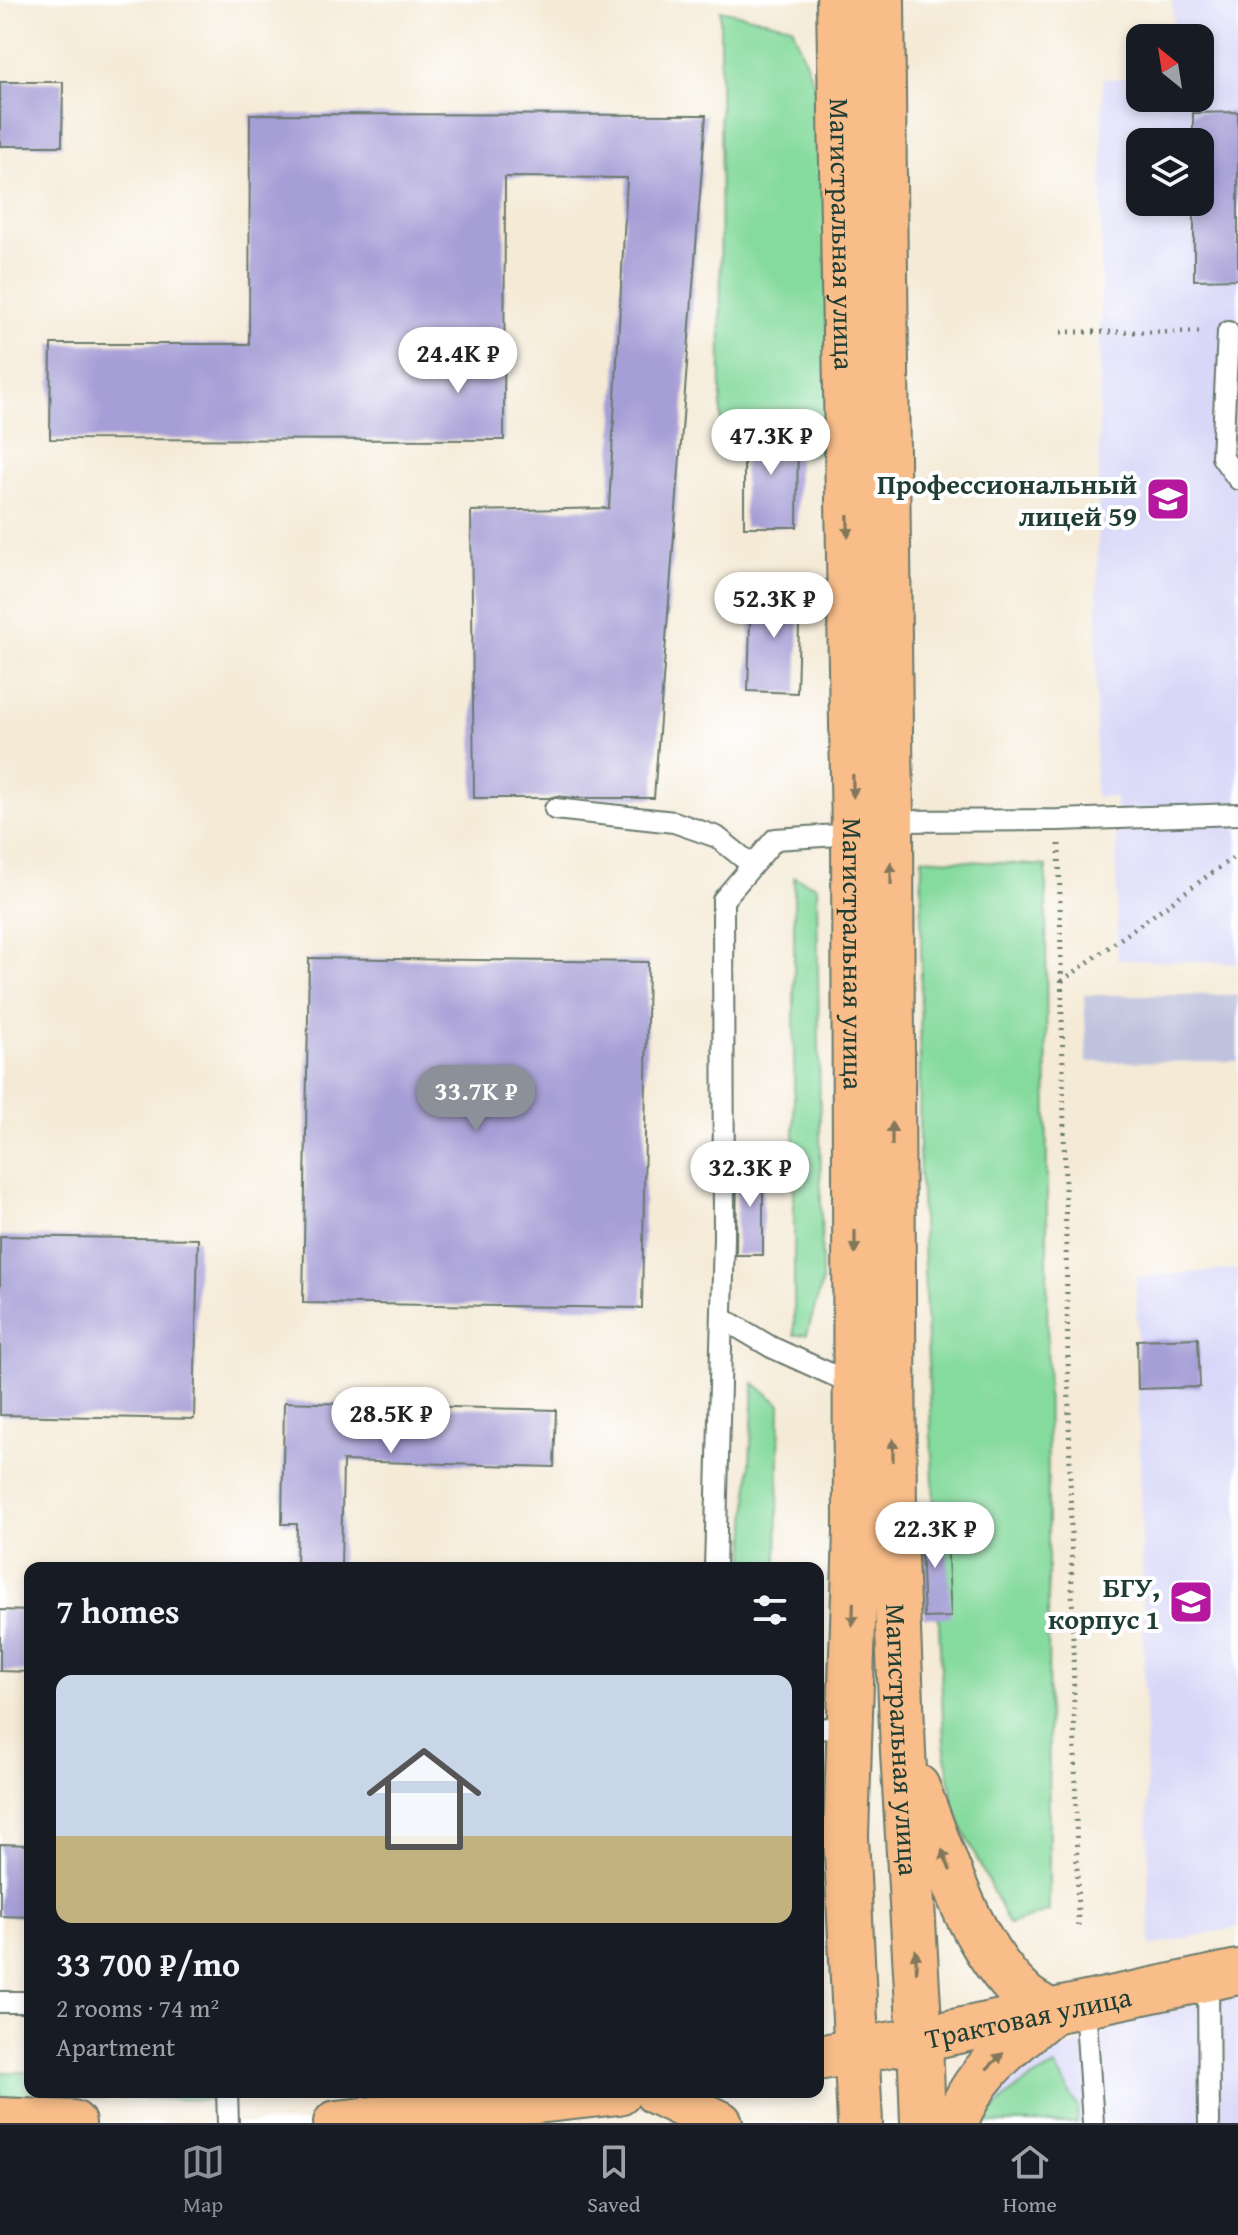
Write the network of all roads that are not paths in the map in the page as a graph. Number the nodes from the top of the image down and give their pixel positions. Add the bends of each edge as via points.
1 (839, 0) edge
2 (882, 0) edge
3 (1228, 332) road end
4 (1238, 479) edge
5 (555, 809) dead end
6 (1238, 814) edge
7 (872, 827) junction
8 (752, 865) junction
9 (722, 1318) junction
10 (855, 1385) junction
11 (715, 1562) edge
12 (834, 1728) edge
13 (903, 1752) junction
14 (846, 1836) junction
15 (824, 1889) edge
16 (1223, 1975) edge
17 (0, 2002) edge
18 (24, 2002) edge
19 (1068, 2008) junction
20 (920, 2039) junction
21 (837, 2054) edge
22 (227, 2098) edge
23 (564, 2098) edge
24 (668, 2098) edge
25 (0, 2120) edge
26 (73, 2123) edge
27 (228, 2123) edge
28 (336, 2123) edge
29 (720, 2123) edge
30 (860, 2123) edge
31 (923, 2123) edge
32 (956, 2123) edge
33 (1093, 2123) edge
34 (1209, 2123) edge

1 -> 7 main road, Магистральная улица
2 - 7 main road, Магистральная улица
3 - 4 lane via 1222,457
5 - 8 lane via 674,822 717,837
6 - 7 lane
7 - 8 lane via 775,839
7 -> 10 main road, Магистральная улица
13 -> 7 main road, Магистральная улица
8 - 9 lane via 723,900
9 - 10 lane
9 - 11 lane
10 -> 12 main road, Магистральная улица via 856,1531
12 - 14 main road, Магистральная улица
19 -> 13 main road via 1026,1997 994,1962 969,1918
20 -> 13 main road, Магистральная улица
14 - 15 main road
14 - 21 main road, Магистральная улица
16 - 19 main road, Трактовая улица
16 - 34 lane
17 - 18 lane
19 - 20 main road, Трактовая улица
32 -> 19 main road via 988,2066
19 - 33 lane
20 - 21 main road, Трактовая улица
20 - 31 main road, Магистральная улица
21 - 30 main road, Магистральная улица
22 - 27 lane
23 - 28 main road
24 - 29 main road
25 - 26 main road

